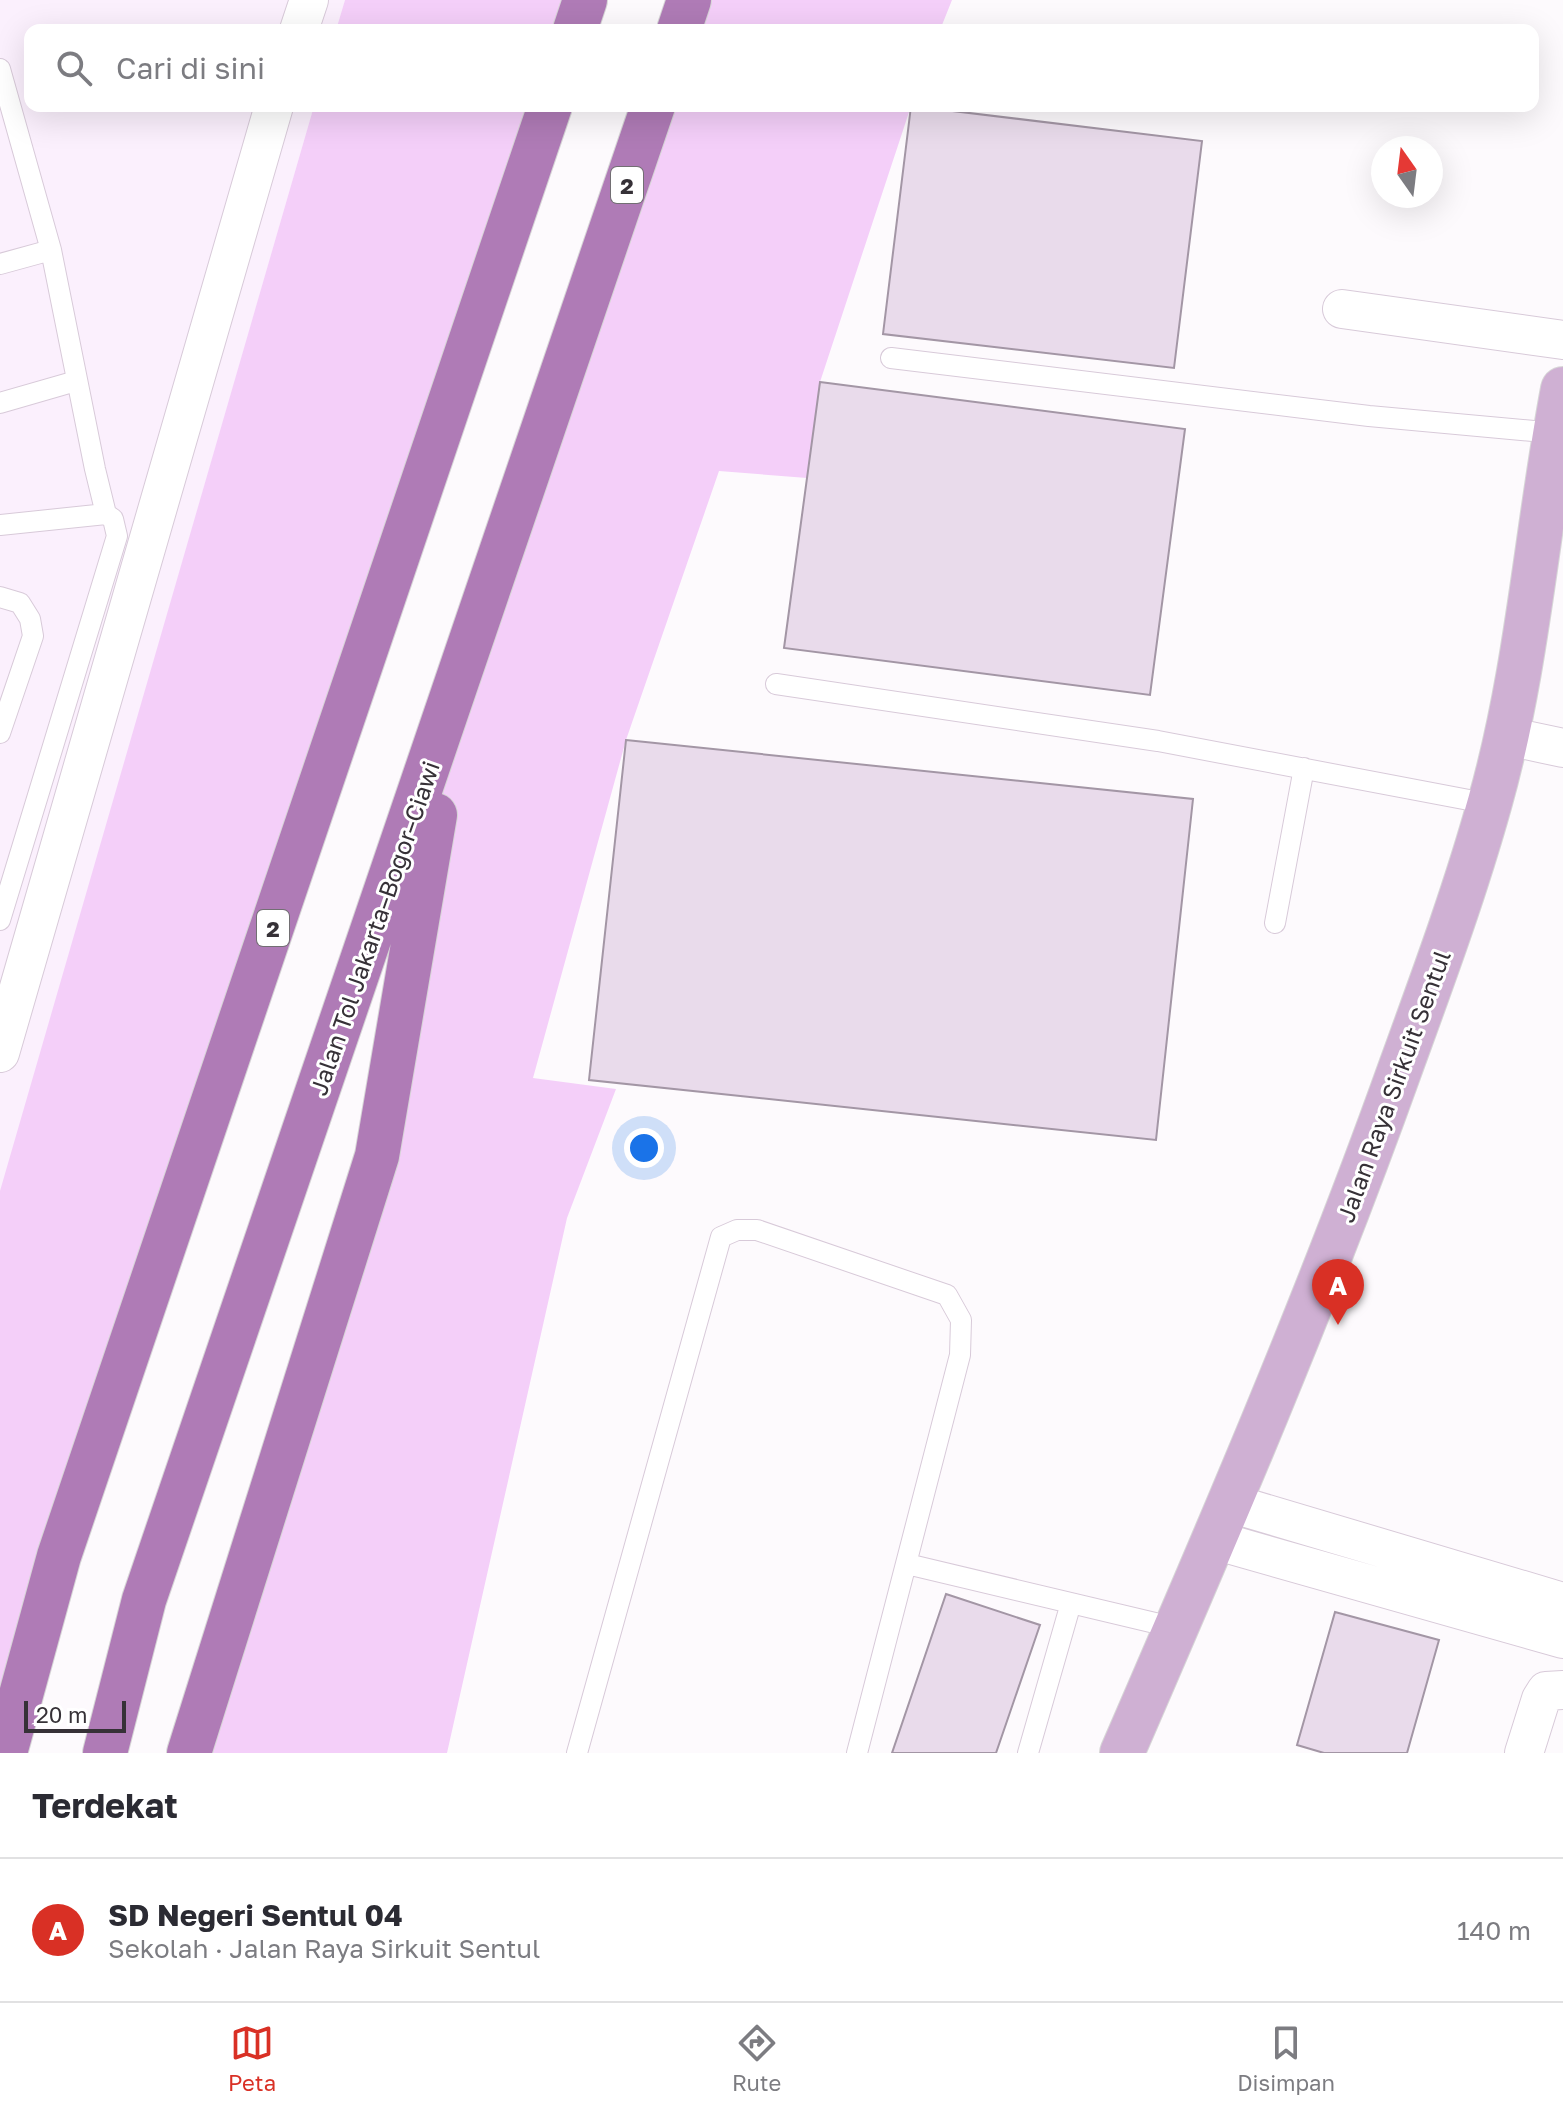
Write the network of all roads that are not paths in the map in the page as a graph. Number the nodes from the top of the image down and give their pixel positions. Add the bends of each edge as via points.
1 (309, 0) edge
2 (585, 0) edge
3 (689, 0) edge
4 (301, 24) edge
5 (577, 24) edge
6 (681, 24) edge
7 (0, 69) edge
8 (272, 112) edge
9 (548, 112) edge
10 (651, 112) edge
11 (9, 129) edge
12 (51, 250) junction
13 (0, 264) edge
14 (1342, 309) dead end
15 (1563, 340) edge
16 (891, 358) dead end
17 (76, 381) junction
18 (1563, 389) edge
19 (0, 403) edge
20 (1555, 433) junction
21 (106, 514) junction
22 (0, 525) edge
23 (0, 597) edge
24 (457, 683) junction
25 (776, 684) dead end
26 (0, 733) edge
27 (1507, 736) junction
28 (1563, 748) edge
29 (1304, 768) junction
30 (1490, 804) junction
31 (0, 920) edge
32 (1275, 923) dead end
33 (0, 1053) edge
34 (1222, 1521) junction
35 (907, 1564) junction
36 (1563, 1602) edge
37 (1071, 1603) junction
38 (1176, 1628) junction
39 (1563, 1639) edge
40 (1563, 1690) edge
41 (5, 1753) edge
42 (105, 1753) edge
43 (189, 1753) edge
44 (577, 1753) edge
45 (857, 1753) edge
46 (1028, 1753) edge
47 (1122, 1753) edge
48 (1524, 1753) edge

1 - 4 street
2 - 5 highway
3 - 6 highway
7 - 11 lane
8 - 33 street
9 - 41 highway, 2 via 59,1556
10 - 24 highway, Jalan Tol Jakarta–Bogor–Ciawi / 2
11 - 12 lane
12 - 13 lane
12 - 17 lane
14 - 15 street
16 - 20 lane
17 - 19 lane
17 - 21 lane
18 - 20 main road, Jalan Raya Sirkuit Sentul
20 - 27 main road, Jalan Raya Sirkuit Sentul
21 - 22 lane
21 - 31 lane via 113,519 117,536 113,556
23 - 26 lane via 20,603 33,636
24 - 42 highway, Jalan Tol Jakarta–Bogor–Ciawi / 2 via 144,1600
24 - 43 highway via 377,1156
25 - 29 lane
27 - 28 street
27 - 30 main road, Jalan Raya Sirkuit Sentul
29 - 30 lane
29 - 32 lane
30 - 34 main road, Jalan Raya Sirkuit Sentul via 1363,1172
34 - 36 street
34 - 38 main road, Jalan Raya Sirkuit Sentul
34 - 39 street
35 - 37 lane
35 - 44 lane via 960,1355 961,1320 947,1295 757,1230 721,1237
35 - 45 lane
37 - 38 lane
37 - 46 lane
38 - 47 main road, Jalan Raya Sirkuit Sentul
40 - 48 street via 1546,1691 1541,1699

